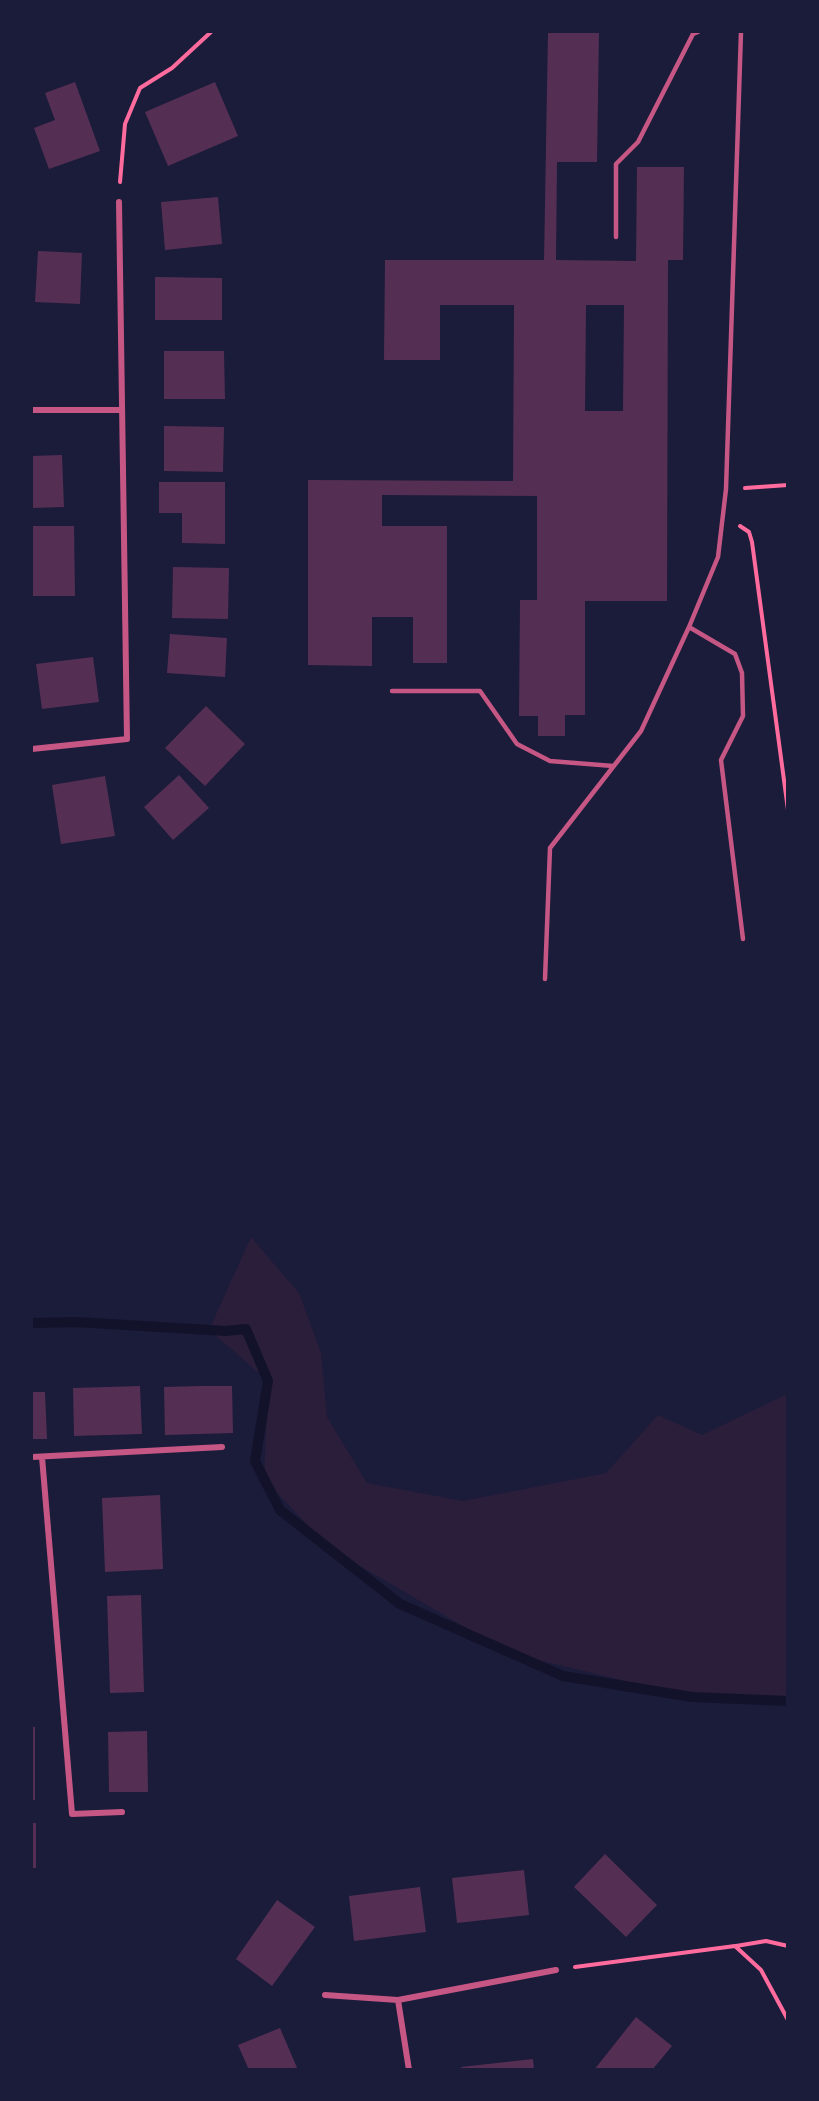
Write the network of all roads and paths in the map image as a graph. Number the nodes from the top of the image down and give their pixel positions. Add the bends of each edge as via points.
1 (212, 32) edge
2 (698, 32) edge
3 (741, 32) edge
4 (119, 202) joint
5 (616, 237) dead end
6 (32, 410) edge
7 (122, 410) junction
8 (788, 485) edge
9 (764, 486) dead end
10 (722, 525) junction
11 (689, 627) junction
12 (392, 692) dead end
13 (32, 749) edge
14 (613, 766) junction
15 (788, 810) edge
16 (743, 939) dead end
17 (545, 979) dead end
18 (222, 1447) dead end
19 (32, 1457) edge
20 (42, 1457) junction
21 (122, 1812) dead end
22 (735, 1946) junction
23 (788, 1946) edge
24 (556, 1970) joint
25 (325, 1995) dead end
26 (398, 2000) junction
27 (788, 2020) edge
28 (409, 2070) edge

1 - 4 path via 172,68 140,88 125,124
2 - 5 lane via 693,34 638,142 616,164
3 - 10 lane
4 - 7 street
6 - 7 street
7 - 13 street via 127,739
8 - 9 path
10 - 11 lane via 718,557
10 - 15 path via 742,526 749,531 752,542
11 - 14 lane via 641,731
11 - 16 lane via 735,654 742,673 743,716 722,760
12 - 14 lane via 480,692 517,744 550,761
14 - 17 lane via 550,848
18 - 20 street
19 - 20 street
20 - 21 street via 72,1814
22 - 23 path via 766,1941
22 - 24 path
22 - 27 path via 761,1970
24 - 26 street
25 - 26 street
26 - 28 street

